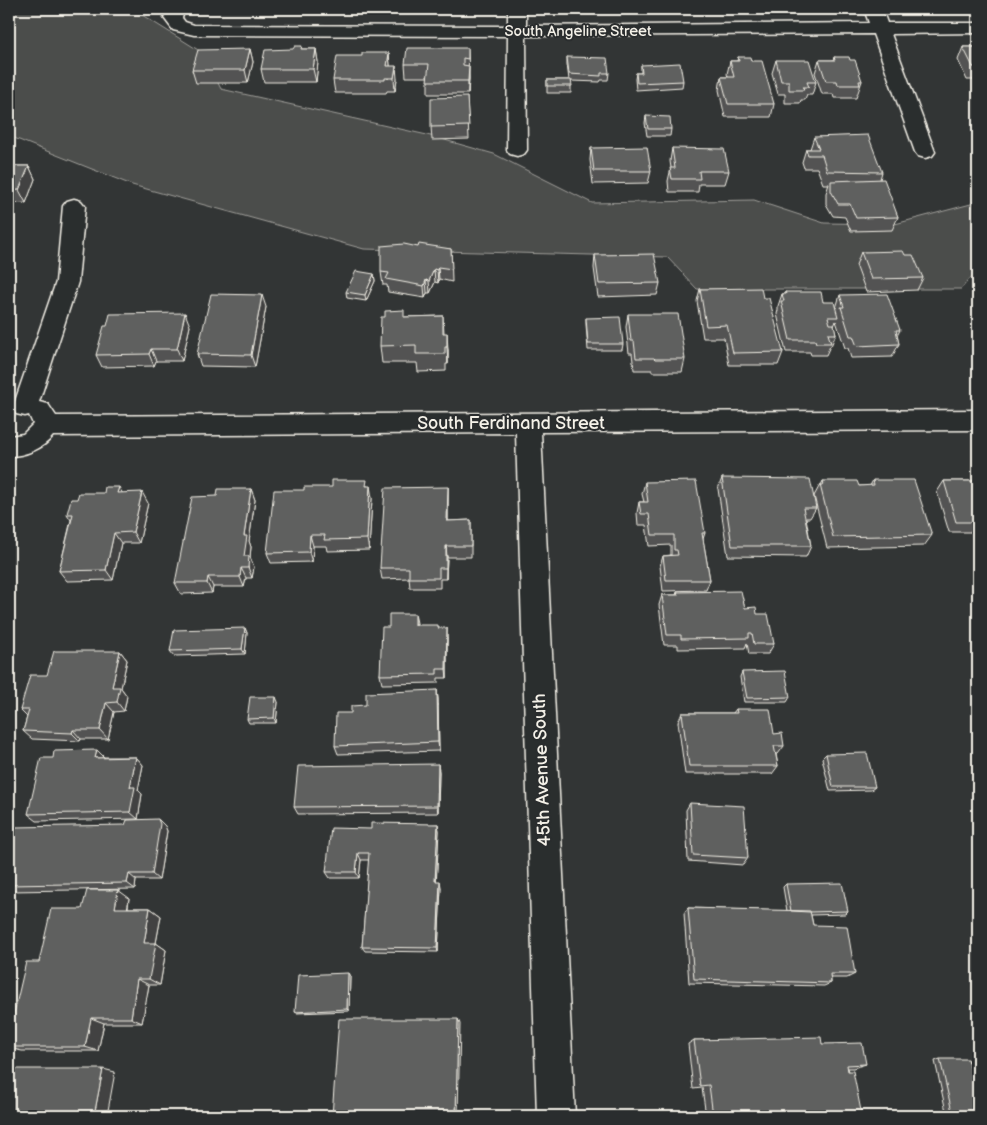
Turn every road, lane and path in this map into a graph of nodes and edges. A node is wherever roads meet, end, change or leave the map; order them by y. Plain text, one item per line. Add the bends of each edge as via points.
1 (516, 9) edge
2 (873, 9) edge
3 (177, 18) edge
4 (881, 28) junction
5 (978, 28) edge
6 (517, 31) junction
7 (517, 150) dead end
8 (926, 152) dead end
9 (74, 206) dead end
10 (17, 410) edge
11 (978, 420) edge
12 (528, 423) junction
13 (44, 426) junction
14 (10, 451) edge
15 (556, 1116) edge

1 - 6 street
2 - 4 street
3 - 6 street, South Angeline Street via 194,30
4 - 5 street, South Angeline Street
4 - 6 street, South Angeline Street
4 - 8 street
6 - 7 street
9 - 10 street via 67,282
10 - 13 street via 40,411 44,416
11 - 12 street, South Ferdinand Street
12 - 13 street, South Ferdinand Street
12 - 15 street, 45th Avenue South
13 - 14 street via 32,442

